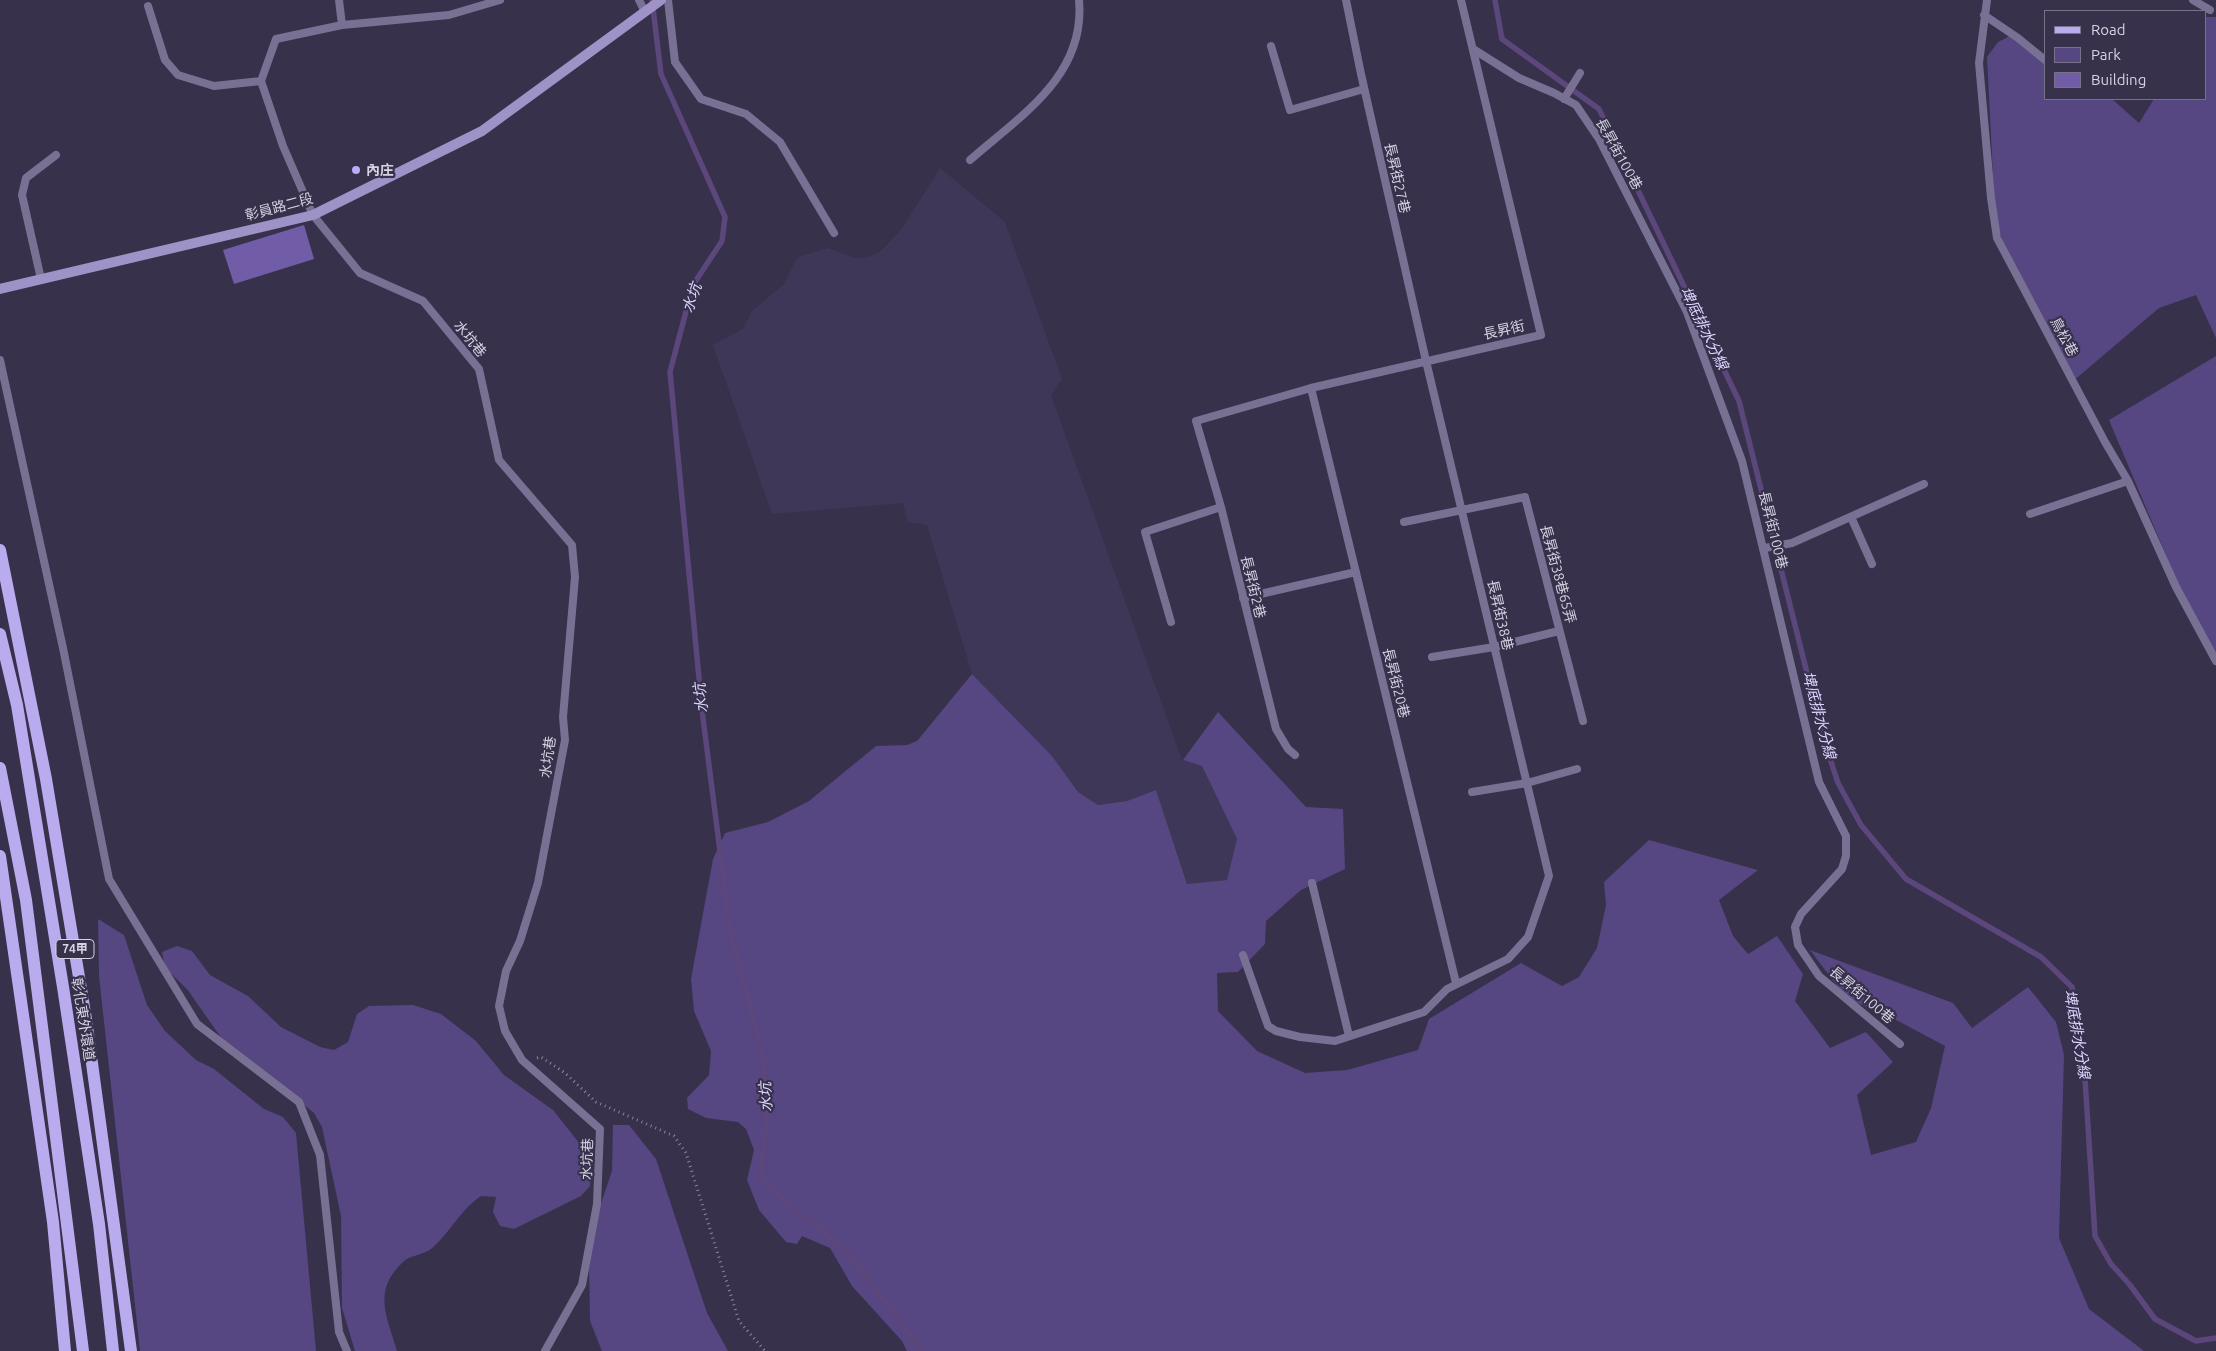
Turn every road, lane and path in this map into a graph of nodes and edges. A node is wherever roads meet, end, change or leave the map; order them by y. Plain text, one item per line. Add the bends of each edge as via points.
1 (340, 0) edge
2 (500, 0) edge
3 (639, 0) edge
4 (661, 0) edge
5 (668, 0) edge
6 (1079, 0) edge
7 (1346, 0) edge
8 (1460, 0) edge
9 (1987, 0) edge
10 (2193, 0) edge
11 (148, 6) dead end
12 (2210, 10) dead end
13 (645, 12) junction
14 (1984, 15) junction
15 (342, 25) junction
16 (1271, 46) dead end
17 (1473, 49) junction
18 (2044, 59) edge
19 (1580, 73) dead end
20 (261, 81) junction
21 (1364, 89) junction
22 (1564, 99) junction
23 (56, 155) dead end
24 (970, 160) dead end
25 (313, 215) junction
26 (834, 233) dead end
27 (41, 279) junction
28 (0, 289) edge
29 (0, 360) edge
30 (1426, 360) junction
31 (1312, 388) junction
32 (1196, 421) joint
33 (2128, 481) junction
34 (1924, 484) dead end
35 (1221, 507) junction
36 (1462, 511) junction
37 (2030, 514) dead end
38 (1851, 516) junction
39 (1404, 522) dead end
40 (1765, 548) junction
41 (0, 550) edge
42 (1872, 564) dead end
43 (1356, 572) junction
44 (1243, 598) junction
45 (1170, 622) dead end
46 (1559, 631) junction
47 (0, 634) edge
48 (1494, 647) junction
49 (1432, 657) dead end
50 (2216, 661) edge
51 (1583, 721) dead end
52 (1295, 755) dead end
53 (0, 768) edge
54 (1577, 769) dead end
55 (1527, 783) junction
56 (1472, 792) dead end
57 (0, 856) edge
58 (1312, 883) dead end
59 (1243, 955) dead end
60 (1456, 984) junction
61 (1349, 1036) junction
62 (1900, 1044) dead end
63 (522, 1060) junction
64 (65, 1351) edge
65 (83, 1351) edge
66 (113, 1351) edge
67 (131, 1351) edge
68 (347, 1351) edge
69 (545, 1351) edge
70 (765, 1351) edge

1 - 15 lane
2 - 15 lane via 449,14
3 - 13 lane
4 - 13 main road, 彰員路二段
5 - 26 lane via 674,62 701,100 746,114 780,142
6 - 24 lane via 1080,15 1072,53 1056,83
7 - 21 lane, 長昇街27巷
8 - 17 lane, 長昇街
9 - 14 lane, 鳥松巷
10 - 12 lane
11 - 20 lane via 165,60 178,75 214,86
13 - 25 main road, 彰員路二段 via 482,131
14 - 18 lane
14 - 33 lane, 鳥松巷 via 1979,63 1997,238
15 - 20 lane via 276,40
16 - 21 lane via 1290,110
17 - 22 lane, 長昇街100巷 via 1519,78
17 - 30 lane, 長昇街 via 1541,335
19 - 22 lane
20 - 25 lane, 水坑巷 via 283,146
21 - 30 lane, 長昇街27巷
22 - 40 lane, 長昇街100巷 via 1576,105 1599,139 1687,312 1742,461
23 - 27 lane via 26,178 22,195
25 - 27 main road, 彰員路二段
25 - 63 lane, 水坑巷 via 360,273 423,301 479,369 499,460 572,545 575,577 563,716 565,740 538,883 520,941 506,971 499,1006 505,1031
27 - 28 main road, 彰員路二段
29 - 68 lane via 109,879 197,1024 299,1102 320,1156 339,1332
30 - 31 lane, 長昇街
30 - 36 lane, 長昇街38巷
31 - 32 lane, 長昇街
31 - 43 lane, 長昇街20巷
32 - 35 lane, 長昇街2巷
33 - 37 lane
33 - 50 lane, 鳥松巷 via 2176,587
34 - 38 lane
35 - 44 lane, 長昇街2巷
35 - 45 lane via 1145,532
36 - 39 lane
36 - 46 lane, 長昇街38巷65弄 via 1525,497
36 - 48 lane, 長昇街38巷
38 - 40 lane via 1792,543
38 - 42 lane
40 - 62 lane, 長昇街100巷 via 1819,782 1846,836 1842,869 1801,914 1795,927 1798,945 1819,976
41 - 67 main road, 74甲 via 46,779 86,1019
43 - 44 lane
43 - 60 lane, 長昇街20巷
44 - 52 lane, 長昇街2巷 via 1276,729
46 - 48 lane
46 - 51 lane, 長昇街38巷65弄
47 - 66 main road, 彰化東外環道 / 74甲 via 17,705 63,987 99,1224
48 - 49 lane
48 - 55 lane, 長昇街38巷
53 - 65 main road via 26,900
54 - 55 lane
55 - 56 lane
55 - 60 lane, 長昇街38巷 via 1549,876 1528,937 1508,959
57 - 64 main road via 53,1222
58 - 61 lane
59 - 61 lane via 1268,1026 1300,1037 1335,1041
60 - 61 lane via 1424,1012
63 - 69 lane, 水坑巷 via 600,1130 597,1204 582,1285
63 - 70 path via 541,1057 566,1073 596,1102 674,1136 686,1153 739,1321

